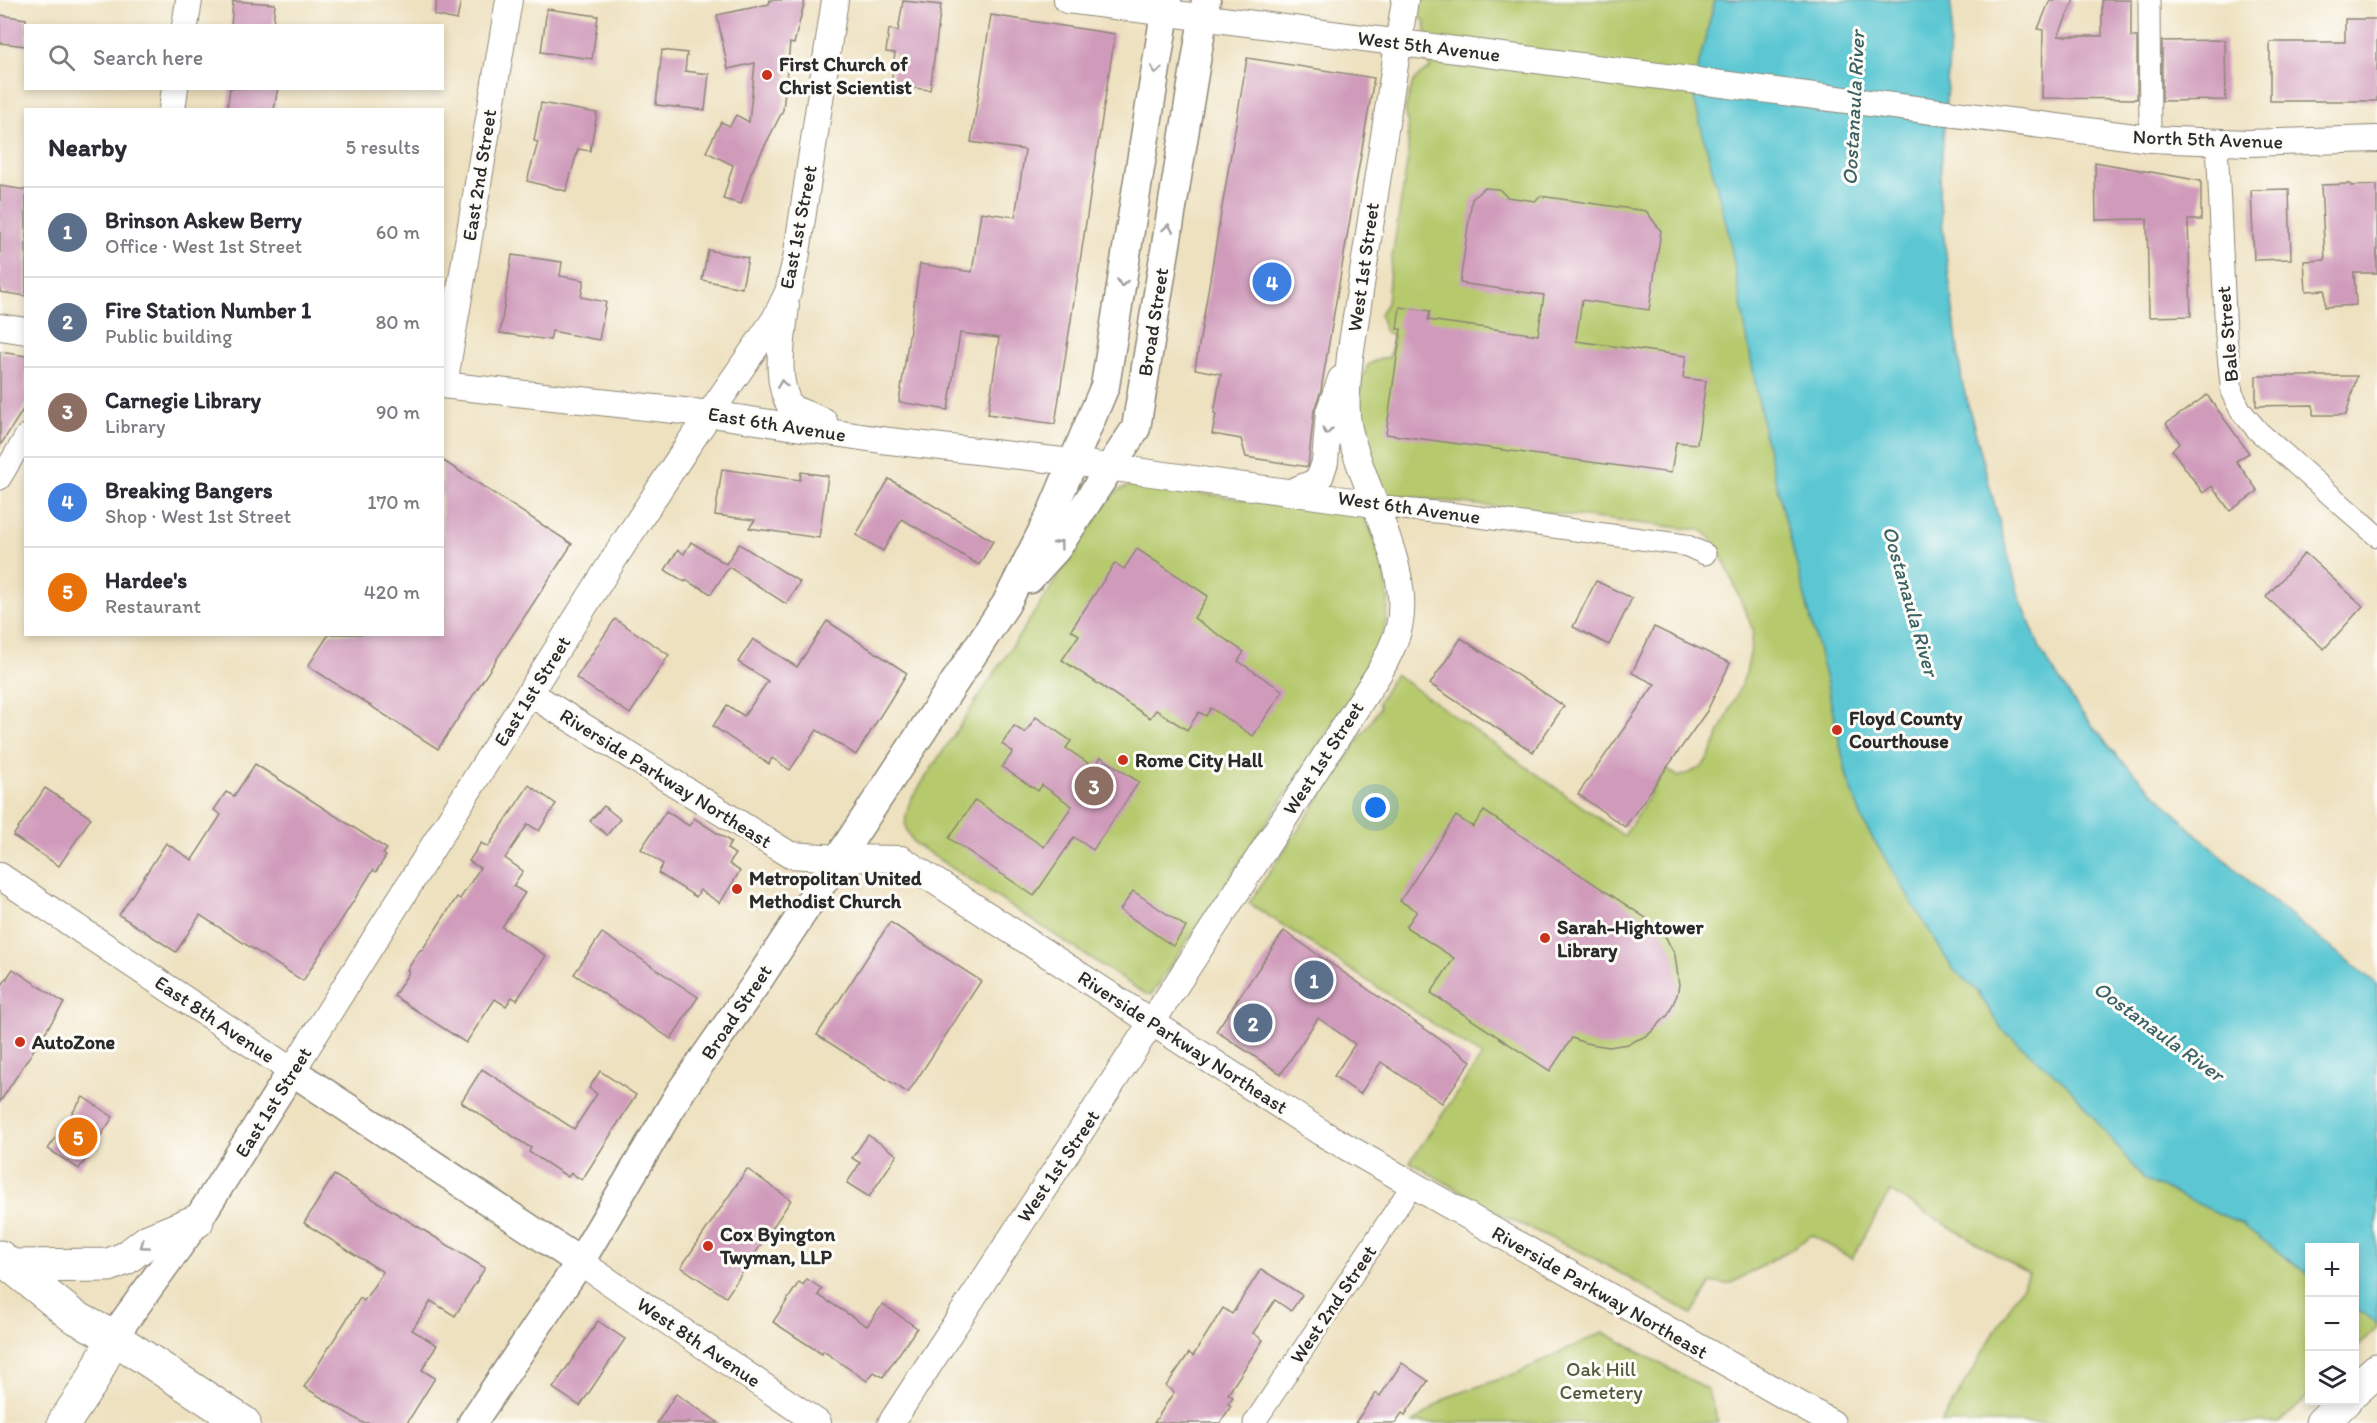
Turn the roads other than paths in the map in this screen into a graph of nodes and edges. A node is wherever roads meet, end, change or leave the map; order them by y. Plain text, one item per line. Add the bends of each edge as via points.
1 (189, 0) edge
2 (509, 0) edge
3 (835, 0) edge
4 (1067, 0) edge
5 (1405, 0) edge
6 (2148, 0) edge
7 (1166, 6) edge
8 (1204, 9) edge
9 (185, 24) edge
10 (1398, 42) junction
11 (175, 90) edge
12 (172, 108) edge
13 (2039, 126) joint
14 (2150, 139) junction
15 (2377, 139) edge
16 (2217, 142) junction
17 (788, 292) junction
18 (0, 327) edge
19 (24, 331) edge
20 (1350, 356) junction
21 (444, 379) edge
22 (444, 385) edge
23 (711, 414) junction
24 (24, 438) edge
25 (881, 440) junction
26 (1072, 462) junction
27 (1111, 467) junction
28 (0, 479) edge
29 (1293, 491) junction
30 (1374, 504) junction
31 (2377, 536) edge
32 (1705, 554) dead end
33 (1006, 604) junction
34 (531, 694) junction
35 (839, 858) junction
36 (0, 876) edge
37 (1153, 1022) junction
38 (292, 1071) junction
39 (1413, 1184) junction
40 (197, 1221) junction
41 (6, 1262) edge
42 (580, 1262) junction
43 (113, 1337) junction
44 (2377, 1370) edge
45 (2333, 1412) edge
46 (64, 1423) edge
47 (244, 1423) edge
48 (472, 1423) edge
49 (818, 1423) edge
50 (891, 1423) edge
51 (1254, 1423) edge
52 (1832, 1423) edge

1 - 9 street
2 - 21 street, East 2nd Street
3 - 17 street, East 1st Street
4 - 7 street, West 5th Avenue
5 - 10 street, West 1st Street
6 - 14 street
7 - 8 street, West 5th Avenue
7 -> 26 main road, Broad Street via 1105,386
8 - 10 street, West 5th Avenue
27 -> 8 main road, Broad Street via 1136,428
10 - 13 street, West 5th Avenue
10 - 20 street, West 1st Street
11 - 12 street
13 - 14 street, North 5th Avenue
14 - 16 street, North 5th Avenue
15 - 16 street, North 5th Avenue
16 - 31 street, Bale Street via 2232,393 2258,431
17 - 23 street, East 1st Street via 776,319
25 -> 17 street via 791,408 781,379
18 - 19 street
20 -> 29 street via 1329,412 1320,477
20 - 30 street, West 1st Street via 1349,426
22 - 23 street, East 6th Avenue
23 - 25 street, East 6th Avenue
23 - 34 street, East 1st Street via 617,554
24 - 28 street
25 - 26 street, East 6th Avenue
26 - 27 street, East 6th Avenue
26 - 33 main road, Broad Street
27 - 29 street, West 6th Avenue
33 -> 27 main road, Broad Street via 1057,548
29 - 30 street, West 6th Avenue
30 - 32 street, West 6th Avenue via 1685,545
30 - 37 street, West 1st Street via 1401,593 1400,626 1392,649
33 - 35 main road, Broad Street
34 - 35 street, Riverside Parkway Northeast via 790,855
34 - 38 street, East 1st Street
35 - 37 street, Riverside Parkway Northeast via 901,859
35 - 42 main road, Broad Street via 681,1091
36 - 38 street, East 8th Avenue
37 - 39 street, Riverside Parkway Northeast via 1322,1132
37 - 50 street, West 1st Street
38 - 40 main road, East 1st Street
38 - 42 main road, East 8th Avenue
39 - 51 street, West 2nd Street
39 - 52 street, Riverside Parkway Northeast
40 -> 41 main road via 148,1241 126,1258 109,1264
40 - 43 main road, East 1st Street
41 - 43 main road via 73,1316
42 - 48 main road, Broad Street
42 - 49 street, West 8th Avenue
43 - 46 main road via 92,1381
43 - 47 main road
44 - 45 main road

